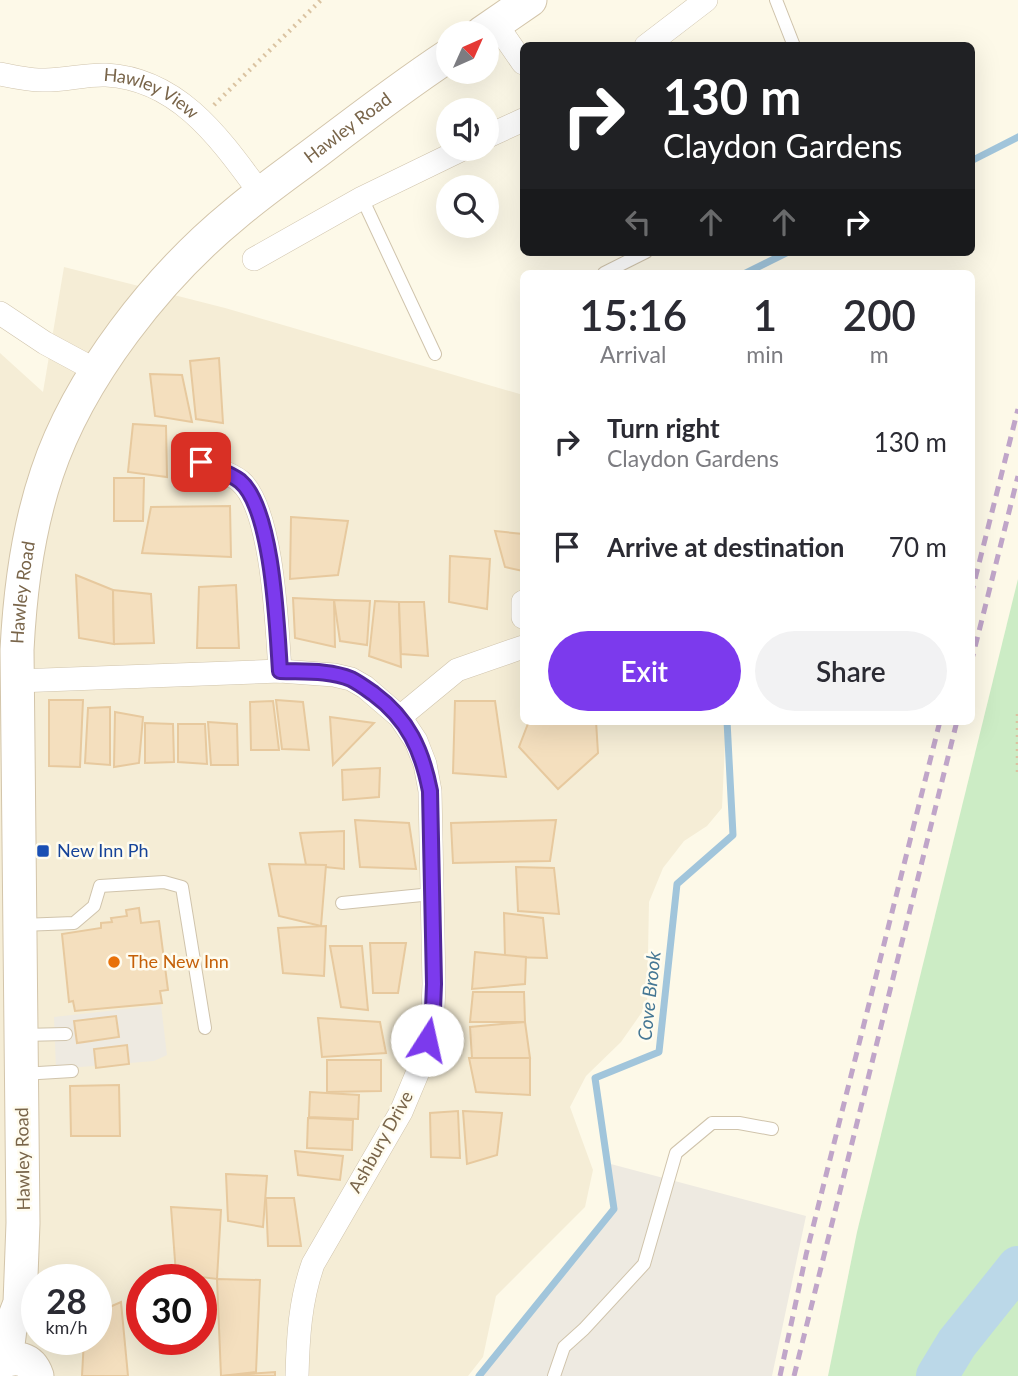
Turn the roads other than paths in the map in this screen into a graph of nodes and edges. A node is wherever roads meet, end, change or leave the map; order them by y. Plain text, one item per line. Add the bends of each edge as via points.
1 (530, 0) edge
2 (706, 0) edge
3 (776, 0) edge
4 (499, 22) edge
5 (499, 39) edge
6 (651, 42) edge
7 (792, 42) edge
8 (520, 60) edge
9 (436, 64) edge
10 (0, 74) edge
11 (520, 121) edge
12 (499, 131) edge
13 (438, 161) edge
14 (261, 194) junction
15 (362, 198) junction
16 (638, 256) edge
17 (254, 258) dead end
18 (610, 270) edge
19 (0, 313) edge
20 (435, 354) dead end
21 (97, 371) junction
22 (201, 462) dead end
23 (520, 649) edge
24 (280, 671) junction
25 (17, 681) junction
26 (400, 717) junction
27 (432, 894) junction
28 (342, 903) dead end
29 (20, 925) junction
30 (205, 1028) dead end
31 (66, 1034) dead end
32 (22, 1035) junction
33 (72, 1071) dead end
34 (22, 1074) junction
35 (772, 1129) dead end
36 (18, 1366) edge
37 (297, 1376) edge
38 (554, 1376) edge

1 - 4 main road
2 - 6 street
3 - 7 lane
5 - 8 street
9 - 14 main road, Hawley Road
10 - 14 street, Hawley View via 44,80 107,75 169,93 201,118
11 - 12 street
13 - 15 street
14 - 21 main road, Hawley Road via 178,269
15 - 17 street
15 - 20 lane
16 - 18 lane
19 - 21 street
21 - 25 main road, Hawley Road via 48,470 34,516 19,612
22 - 24 street via 241,482 258,507 274,589
23 - 26 street via 457,670
24 - 25 street, Ashbury Drive
24 - 26 street, Ashbury Drive via 351,679
25 - 29 main road, Hawley Road
26 - 27 street, Ashbury Drive via 416,741 430,791
27 - 28 lane
27 - 37 street, Ashbury Drive via 434,984 427,1040 401,1112 313,1264 300,1315
29 - 30 lane via 74,923 94,906 100,886 164,882 182,887
29 - 32 main road, Hawley Road
31 - 32 lane
32 - 34 main road, Hawley Road
33 - 34 lane
34 - 36 main road, Hawley Road via 20,1303 29,1330
35 - 38 lane via 712,1123 676,1153 644,1264 564,1347

